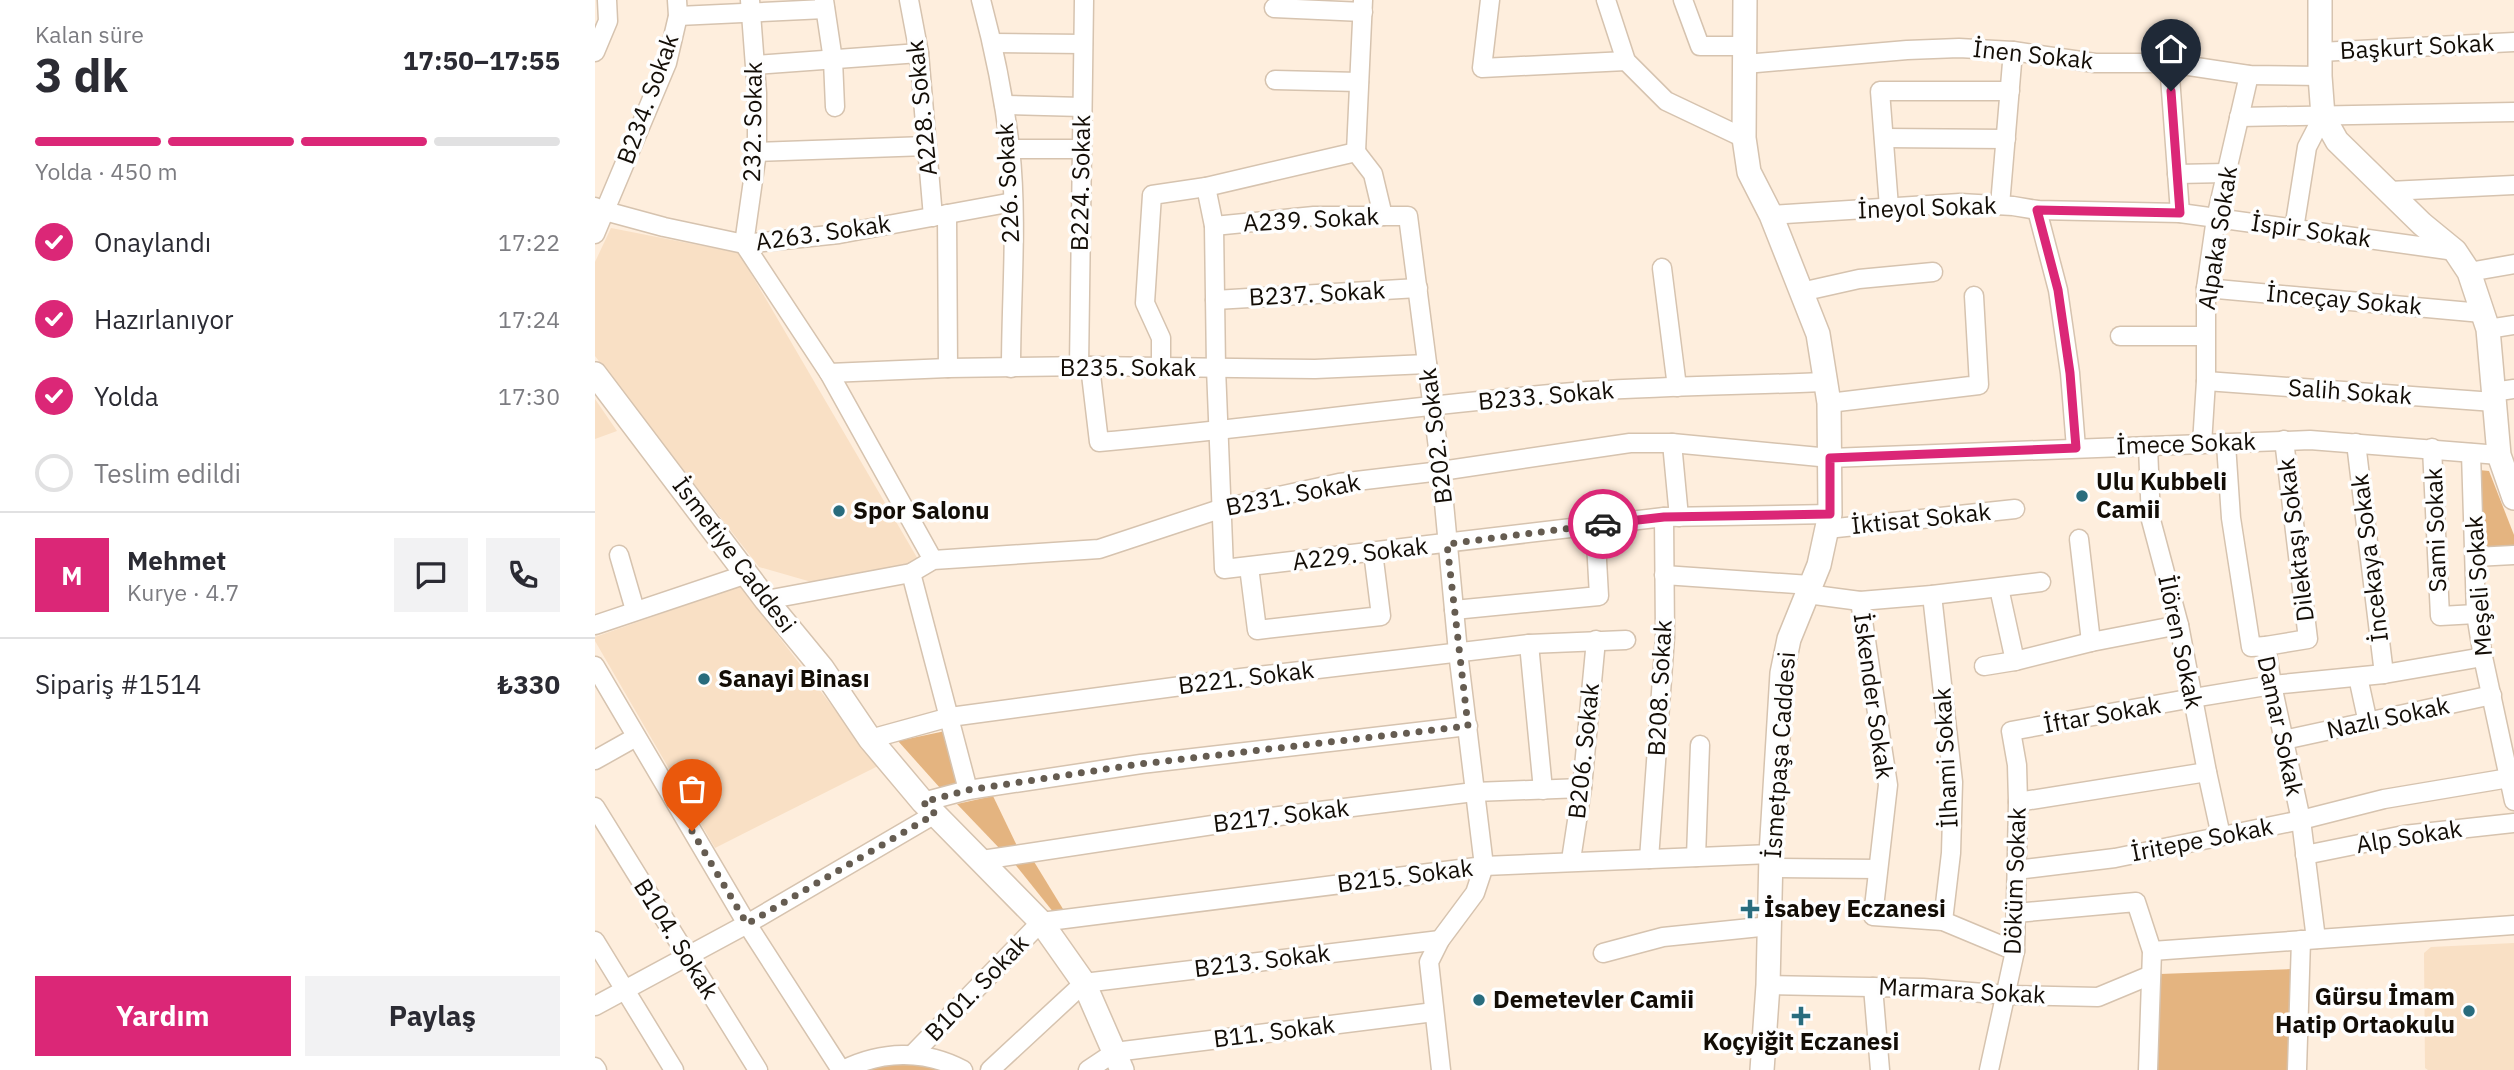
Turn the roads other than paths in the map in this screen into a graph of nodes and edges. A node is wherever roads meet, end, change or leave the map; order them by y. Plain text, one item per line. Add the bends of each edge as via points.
1 (607, 0) edge
2 (909, 0) edge
3 (981, 0) edge
4 (1084, 0) edge
5 (1490, 0) edge
6 (1606, 0) edge
7 (1683, 0) edge
8 (1745, 0) edge
9 (2320, 0) edge
10 (825, 4) edge
11 (751, 6) edge
12 (1363, 6) edge
13 (677, 8) edge
14 (1274, 8) dead end
15 (2514, 42) edge
16 (992, 43) junction
17 (1083, 44) junction
18 (2013, 51) junction
19 (595, 52) edge
20 (2320, 52) junction
21 (919, 53) junction
22 (1745, 55) junction
23 (833, 60) junction
24 (1626, 61) junction
25 (2169, 63) junction
26 (756, 65) junction
27 (2249, 75) junction
28 (2320, 76) junction
29 (1275, 80) dead end
30 (1359, 82) junction
31 (2010, 91) junction
32 (1004, 106) junction
33 (835, 107) dead end
34 (1082, 107) junction
35 (2514, 112) edge
36 (2323, 116) junction
37 (2239, 117) junction
38 (1744, 138) junction
39 (1884, 138) junction
40 (2006, 139) junction
41 (927, 146) junction
42 (1010, 149) junction
43 (1081, 149) junction
44 (757, 152) junction
45 (1356, 152) junction
46 (2226, 173) junction
47 (2177, 174) junction
48 (2514, 185) edge
49 (1206, 187) junction
50 (2389, 191) junction
51 (1013, 202) junction
52 (2000, 205) junction
53 (1889, 207) junction
54 (2037, 210) junction
55 (598, 211) edge
56 (2125, 211) joint
57 (2180, 213) junction
58 (940, 215) junction
59 (1771, 215) junction
60 (1383, 216) junction
61 (1408, 216) joint
62 (2215, 218) junction
63 (1214, 226) junction
64 (2294, 229) junction
65 (595, 234) edge
66 (744, 244) junction
67 (2455, 251) junction
68 (2514, 264) edge
69 (1662, 268) dead end
70 (1933, 272) dead end
71 (2469, 272) junction
72 (1418, 288) junction
73 (2206, 288) junction
74 (1801, 292) junction
75 (1974, 296) dead end
76 (1215, 300) junction
77 (2485, 321) junction
78 (2514, 325) edge
79 (2120, 336) dead end
80 (2205, 336) junction
81 (1427, 364) junction
82 (1085, 367) junction
83 (948, 368) junction
84 (1011, 368) junction
85 (1161, 368) junction
86 (1216, 368) junction
87 (595, 373) edge
88 (829, 373) junction
89 (2206, 381) junction
90 (1677, 387) junction
91 (1828, 392) junction
92 (2500, 394) edge
93 (1432, 406) junction
94 (1218, 432) junction
95 (2284, 440) junction
96 (1098, 442) joint
97 (1672, 443) junction
98 (2226, 443) junction
99 (2356, 443) junction
100 (2202, 444) junction
101 (2148, 447) junction
102 (2076, 448) junction
103 (2432, 448) junction
104 (2471, 453) junction
105 (2499, 455) junction
106 (1830, 458) junction
107 (1441, 471) junction
108 (2514, 496) edge
109 (1223, 508) junction
110 (2015, 509) dead end
111 (1671, 517) junction
112 (1829, 521) junction
113 (1595, 524) junction
114 (2079, 539) dead end
115 (1447, 544) junction
116 (1373, 552) junction
117 (619, 555) dead end
118 (2514, 555) edge
119 (2475, 557) junction
120 (933, 560) junction
121 (1249, 567) junction
122 (911, 573) junction
123 (747, 574) junction
124 (1664, 575) junction
125 (2041, 582) dead end
126 (1999, 588) junction
127 (1808, 589) junction
128 (1932, 596) junction
129 (766, 600) junction
130 (1860, 601) junction
131 (635, 610) junction
132 (1454, 610) junction
133 (2476, 614) junction
134 (595, 625) edge
135 (2179, 625) junction
136 (1596, 640) junction
137 (1626, 640) dead end
138 (2091, 642) junction
139 (1529, 644) junction
140 (2266, 646) junction
141 (1458, 652) junction
142 (2483, 657) junction
143 (2015, 661) junction
144 (595, 666) edge
145 (1984, 666) dead end
146 (2384, 674) junction
147 (2358, 677) junction
148 (2272, 685) junction
149 (600, 687) edge
150 (2491, 695) junction
151 (2193, 698) junction
152 (950, 717) junction
153 (2506, 722) edge
154 (2368, 723) junction
155 (1468, 726) junction
156 (2011, 731) joint
157 (636, 737) junction
158 (870, 739) junction
159 (2284, 740) junction
160 (1700, 745) dead end
161 (595, 760) edge
162 (2207, 772) junction
163 (2509, 778) junction
164 (1582, 788) junction
165 (968, 790) junction
166 (1543, 790) junction
167 (1474, 792) junction
168 (2514, 801) edge
169 (2018, 802) junction
170 (595, 807) edge
171 (929, 808) junction
172 (2301, 820) junction
173 (2514, 823) edge
174 (2221, 836) junction
175 (2305, 855) junction
176 (1696, 857) junction
177 (1649, 859) junction
178 (982, 860) junction
179 (1571, 860) junction
180 (1771, 861) junction
181 (1483, 866) junction
182 (1878, 869) junction
183 (2016, 870) junction
184 (2016, 913) junction
185 (1943, 921) junction
186 (1041, 922) junction
187 (747, 924) junction
188 (2514, 925) edge
189 (1770, 926) junction
190 (1440, 940) junction
191 (2308, 940) junction
192 (595, 941) edge
193 (2015, 951) junction
194 (2152, 951) junction
195 (1603, 953) dead end
196 (685, 956) junction
197 (2151, 975) junction
198 (1084, 983) junction
199 (1768, 985) junction
200 (1873, 987) junction
201 (625, 989) junction
202 (2007, 995) junction
203 (595, 1006) edge
204 (1434, 1012) junction
205 (913, 1054) junction
206 (1119, 1061) edge
207 (674, 1070) edge
208 (758, 1070) edge
209 (842, 1070) edge
210 (963, 1070) edge
211 (990, 1070) edge
212 (1088, 1070) edge
213 (1441, 1070) edge
214 (1762, 1070) edge
215 (1880, 1070) edge
216 (1989, 1070) edge
217 (2148, 1070) edge
218 (2297, 1070) edge

1 - 19 street via 608,21
2 - 21 street, A228. Sokak
3 - 16 street, 226. Sokak
4 - 17 street, B224. Sokak
5 - 24 street via 1482,68
6 - 24 street
7 - 22 street, İnen Sokak via 1700,46
8 - 22 main road, İsmetpaşa Caddesi
9 - 20 main road
10 - 11 street
10 - 23 street
11 - 13 street
11 - 26 street, 232. Sokak
12 - 14 street
12 - 30 street
13 - 55 street, B234. Sokak via 667,63
15 - 20 street, Başkurt Sokak
16 - 17 street
16 - 32 street, 226. Sokak
17 - 34 street, B224. Sokak
18 - 22 street, İnen Sokak via 1959,48
18 - 25 street, İnen Sokak via 2095,63
18 - 31 street
20 - 28 main road
21 - 23 street
21 - 41 street, A228. Sokak
22 - 38 main road, İsmetpaşa Caddesi
23 - 26 street
23 - 33 street
24 - 38 street via 1666,101
25 - 27 street, İnen Sokak
25 - 47 street
26 - 44 street, 232. Sokak
27 - 28 street, İnen Sokak
27 - 37 street, Alpaka Sokak
28 - 36 main road
29 - 30 street
30 - 45 street
31 - 39 street via 1880,91
31 - 40 street
32 - 34 street
32 - 42 street, 226. Sokak
34 - 43 street, B224. Sokak
35 - 36 street
36 - 37 street
36 - 50 main road via 2337,141
36 - 64 street via 2307,147
37 - 46 street, Alpaka Sokak
38 - 59 main road, İsmetpaşa Caddesi via 1749,172
39 - 40 street
39 - 53 street
40 - 52 street
41 - 44 street
41 - 58 street, A228. Sokak
42 - 43 street
42 - 51 street, 226. Sokak
43 - 82 street, B224. Sokak
44 - 66 street, 232. Sokak
45 - 49 street
45 - 60 street via 1373,174
46 - 47 street
46 - 62 street, Alpaka Sokak
47 - 57 street
48 - 50 street
49 - 63 street
49 - 85 street via 1152,195 1145,303 1161,338
50 - 67 main road
51 - 58 street, A263. Sokak
51 - 84 street, 226. Sokak
52 - 53 street, İneyol Sokak
52 - 54 street, İneyol Sokak
53 - 59 street, İneyol Sokak
54 - 56 street, İneyol Sokak
54 - 102 street via 2058,290
55 - 65 street, B234. Sokak
55 - 66 street, A263. Sokak
56 - 57 street, İspir Sokak
57 - 62 street, İspir Sokak
58 - 66 street, A263. Sokak via 839,234
58 - 83 street, A228. Sokak
59 - 74 main road, İsmetpaşa Caddesi
60 - 61 street, A239. Sokak
60 - 63 street, A239. Sokak via 1314,216
61 - 72 street, B202. Sokak
62 - 64 street, İspir Sokak
62 - 73 street, Alpaka Sokak
63 - 76 street
64 - 67 street, İspir Sokak
66 - 88 street
67 - 71 main road
68 - 71 street
69 - 90 street
70 - 74 street via 1859,279
71 - 77 main road
72 - 76 street, B237. Sokak
72 - 81 street, B202. Sokak
73 - 77 street, İnceçay Sokak
73 - 80 street, Alpaka Sokak
74 - 91 main road, İsmetpaşa Caddesi via 1818,334
75 - 91 street, B233. Sokak via 1979,385
76 - 86 street
77 - 78 street, İnceçay Sokak
77 - 92 main road
79 - 80 street
80 - 89 street, Alpaka Sokak
81 - 86 street, B235. Sokak
81 - 93 street, B202. Sokak
82 - 84 street, B235. Sokak
82 - 85 street, B235. Sokak
82 - 96 street, B224. Sokak
83 - 84 street, B235. Sokak
83 - 88 street, B235. Sokak
85 - 86 street, B235. Sokak
86 - 94 street
87 - 123 main road, İsmetiye Caddesi
88 - 120 street
89 - 92 street, Salih Sokak
89 - 100 street, Alpaka Sokak
90 - 91 street, B233. Sokak
90 - 93 street, B233. Sokak
91 - 106 main road, İsmetpaşa Caddesi
92 - 105 main road
93 - 94 street, B233. Sokak
93 - 107 street, B202. Sokak
94 - 96 street, B233. Sokak
94 - 109 street
95 - 98 street, İmece Sokak
95 - 99 street, İmece Sokak
95 - 140 street, Dilektaşı Sokak via 2308,639
97 - 106 street, B231. Sokak
97 - 107 street, B231. Sokak via 1630,443
97 - 111 street, B208. Sokak
98 - 100 street, İmece Sokak
98 - 140 street, Damar Sokak via 2231,518 2251,647
99 - 103 street, İmece Sokak
99 - 146 street, İncekaya Sokak
100 - 101 street, İmece Sokak
101 - 102 street, İmece Sokak
101 - 135 street, İlören Sokak via 2151,520
102 - 106 street, İmece Sokak
103 - 104 street, İmece Sokak
103 - 133 street, Sami Sokak via 2440,616
104 - 105 street, İmece Sokak
104 - 119 street, Meşeli Sokak
105 - 108 main road
106 - 112 main road, İsmetpaşa Caddesi
107 - 109 street, B231. Sokak via 1339,483
107 - 115 street, B202. Sokak
109 - 120 street, B231. Sokak via 1099,549
109 - 121 street, A229. Sokak via 1224,569
110 - 112 street, İktisat Sokak
111 - 112 street, A229. Sokak
111 - 113 street, A229. Sokak
111 - 124 street, B208. Sokak
112 - 127 main road, İsmetpaşa Caddesi
113 - 115 street, A229. Sokak
113 - 132 street via 1599,596
114 - 138 street
115 - 116 street, A229. Sokak
115 - 132 street, B202. Sokak
116 - 121 street, A229. Sokak
116 - 121 street via 1381,616 1257,630
117 - 131 street
118 - 119 street
119 - 133 street, Meşeli Sokak
120 - 122 street, B231. Sokak
122 - 129 street, B231. Sokak
122 - 152 street
123 - 129 main road, İsmetiye Caddesi
123 - 131 street
124 - 127 street
124 - 177 street, B208. Sokak via 1665,637
125 - 126 street
126 - 128 street
126 - 143 street
127 - 130 street
127 - 180 main road, İsmetpaşa Caddesi via 1782,673
128 - 130 street
128 - 185 street, İlhami Sokak via 1953,782
129 - 158 main road, İsmetiye Caddesi via 822,668
130 - 182 street, İskender Sokak via 1888,785
131 - 134 street
132 - 141 street, B202. Sokak
133 - 142 street, Meşeli Sokak
135 - 138 street
135 - 151 street, İlören Sokak
136 - 137 street, B221. Sokak
136 - 139 street, B221. Sokak
136 - 164 street, B206. Sokak
138 - 143 street
139 - 141 street, B221. Sokak
139 - 166 street
140 - 148 street, Damar Sokak
141 - 152 street, B221. Sokak
141 - 155 street, B202. Sokak
142 - 146 street, İftar Sokak
142 - 150 street, Meşeli Sokak
143 - 145 street
144 - 149 street
146 - 147 street, İftar Sokak
147 - 148 street, İftar Sokak
147 - 154 street
148 - 151 street, İftar Sokak
148 - 159 street, Damar Sokak
149 - 157 street
150 - 153 street, Meşeli Sokak
150 - 154 street, Nazlı Sokak
151 - 156 street, İftar Sokak
151 - 162 street, İlören Sokak
152 - 158 street, B221. Sokak
152 - 165 street
153 - 163 street, Meşeli Sokak
154 - 159 street, Nazlı Sokak
155 - 165 street via 1140,764
155 - 167 street, B202. Sokak
156 - 169 street, Döküm Sokak
157 - 161 street
157 - 187 street
158 - 171 main road, İsmetiye Caddesi
159 - 172 street, Damar Sokak
160 - 176 street
162 - 169 street
162 - 174 street, İlören Sokak
163 - 168 street, Meşeli Sokak
163 - 172 street, İritepe Sokak via 2384,799
164 - 166 street, B217. Sokak
164 - 179 street, B206. Sokak
165 - 171 street
166 - 167 street, B217. Sokak
167 - 178 street, B217. Sokak
167 - 181 street, B202. Sokak
169 - 183 street, Döküm Sokak
170 - 196 street, B104. Sokak
171 - 178 main road, İsmetiye Caddesi
171 - 187 street
172 - 174 street, İritepe Sokak
172 - 175 street, Damar Sokak
173 - 175 street, Alp Sokak via 2404,835
174 - 183 street, İritepe Sokak via 2115,858
175 - 191 street, Damar Sokak
176 - 177 street, B215. Sokak
176 - 180 street, B215. Sokak
177 - 179 street, B215. Sokak
178 - 186 main road, İsmetiye Caddesi
179 - 181 street, B215. Sokak
180 - 182 street, B215. Sokak
180 - 189 main road, İsmetpaşa Caddesi
181 - 186 street, B215. Sokak
181 - 190 street, B202. Sokak via 1475,893
182 - 185 street, İskender Sokak via 1873,916
183 - 184 street, Döküm Sokak
184 - 193 street, Döküm Sokak
184 - 194 street via 2136,902
185 - 193 street
186 - 198 main road, İsmetiye Caddesi
186 - 205 street, B101. Sokak
187 - 196 street
187 - 209 street
188 - 191 street
189 - 195 street via 1663,937
189 - 199 main road, İsmetpaşa Caddesi
190 - 198 street, B213. Sokak
190 - 204 street, B202. Sokak via 1429,962
191 - 194 street
191 - 218 street, Damar Sokak
192 - 201 street
193 - 202 street, Döküm Sokak
194 - 197 street
196 - 201 street
196 - 208 street, B104. Sokak
197 - 202 street, Marmara Sokak via 2098,997
197 - 217 street
198 - 206 main road, İsmetiye Caddesi
198 - 211 street
199 - 200 street, Marmara Sokak
199 - 214 main road, İsmetpaşa Caddesi
200 - 202 street, Marmara Sokak
200 - 215 street
201 - 203 street
201 - 207 street
202 - 216 street, Döküm Sokak
204 - 206 street, B11. Sokak
204 - 213 street, B202. Sokak
205 - 209 street via 863,1060
205 - 210 street
206 - 212 street

